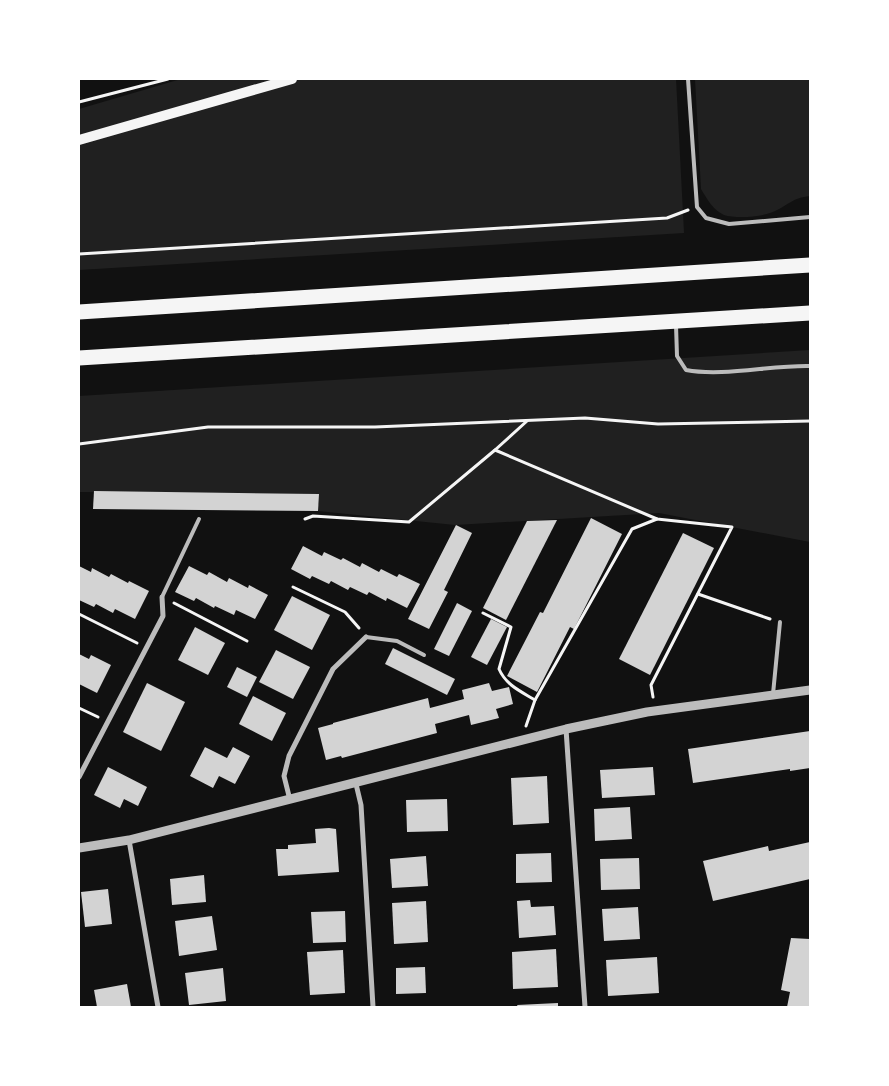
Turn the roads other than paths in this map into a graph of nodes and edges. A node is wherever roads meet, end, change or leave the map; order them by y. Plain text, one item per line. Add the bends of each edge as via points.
1 (292, 79) edge
2 (688, 79) edge
3 (79, 140) edge
4 (810, 218) edge
5 (810, 265) edge
6 (79, 312) edge
7 (810, 313) edge
8 (675, 320) junction
9 (79, 358) edge
10 (810, 366) edge
11 (199, 519) dead end
12 (162, 597) joint
13 (780, 622) road end
14 (366, 637) joint
15 (424, 655) dead end
16 (810, 690) edge
17 (773, 694) junction
18 (566, 730) junction
19 (79, 777) edge
20 (356, 784) junction
21 (290, 801) junction
22 (129, 840) junction
23 (79, 848) edge
24 (158, 1007) edge
25 (373, 1007) edge
26 (585, 1007) edge

1 - 3 main road
2 - 4 lane via 697,207 706,218 729,224
5 - 6 highway
7 - 8 highway
8 - 9 highway
8 - 10 lane via 677,356 686,370 702,373
11 - 12 lane
12 - 19 street via 163,616
13 - 17 lane
14 - 15 lane via 397,641
14 - 21 street via 333,669 289,756 284,776
16 - 17 street
17 - 18 street via 655,710
18 - 20 street
18 - 26 street
20 - 21 street
20 - 25 street via 361,805
21 - 22 street
22 - 23 street
22 - 24 street

